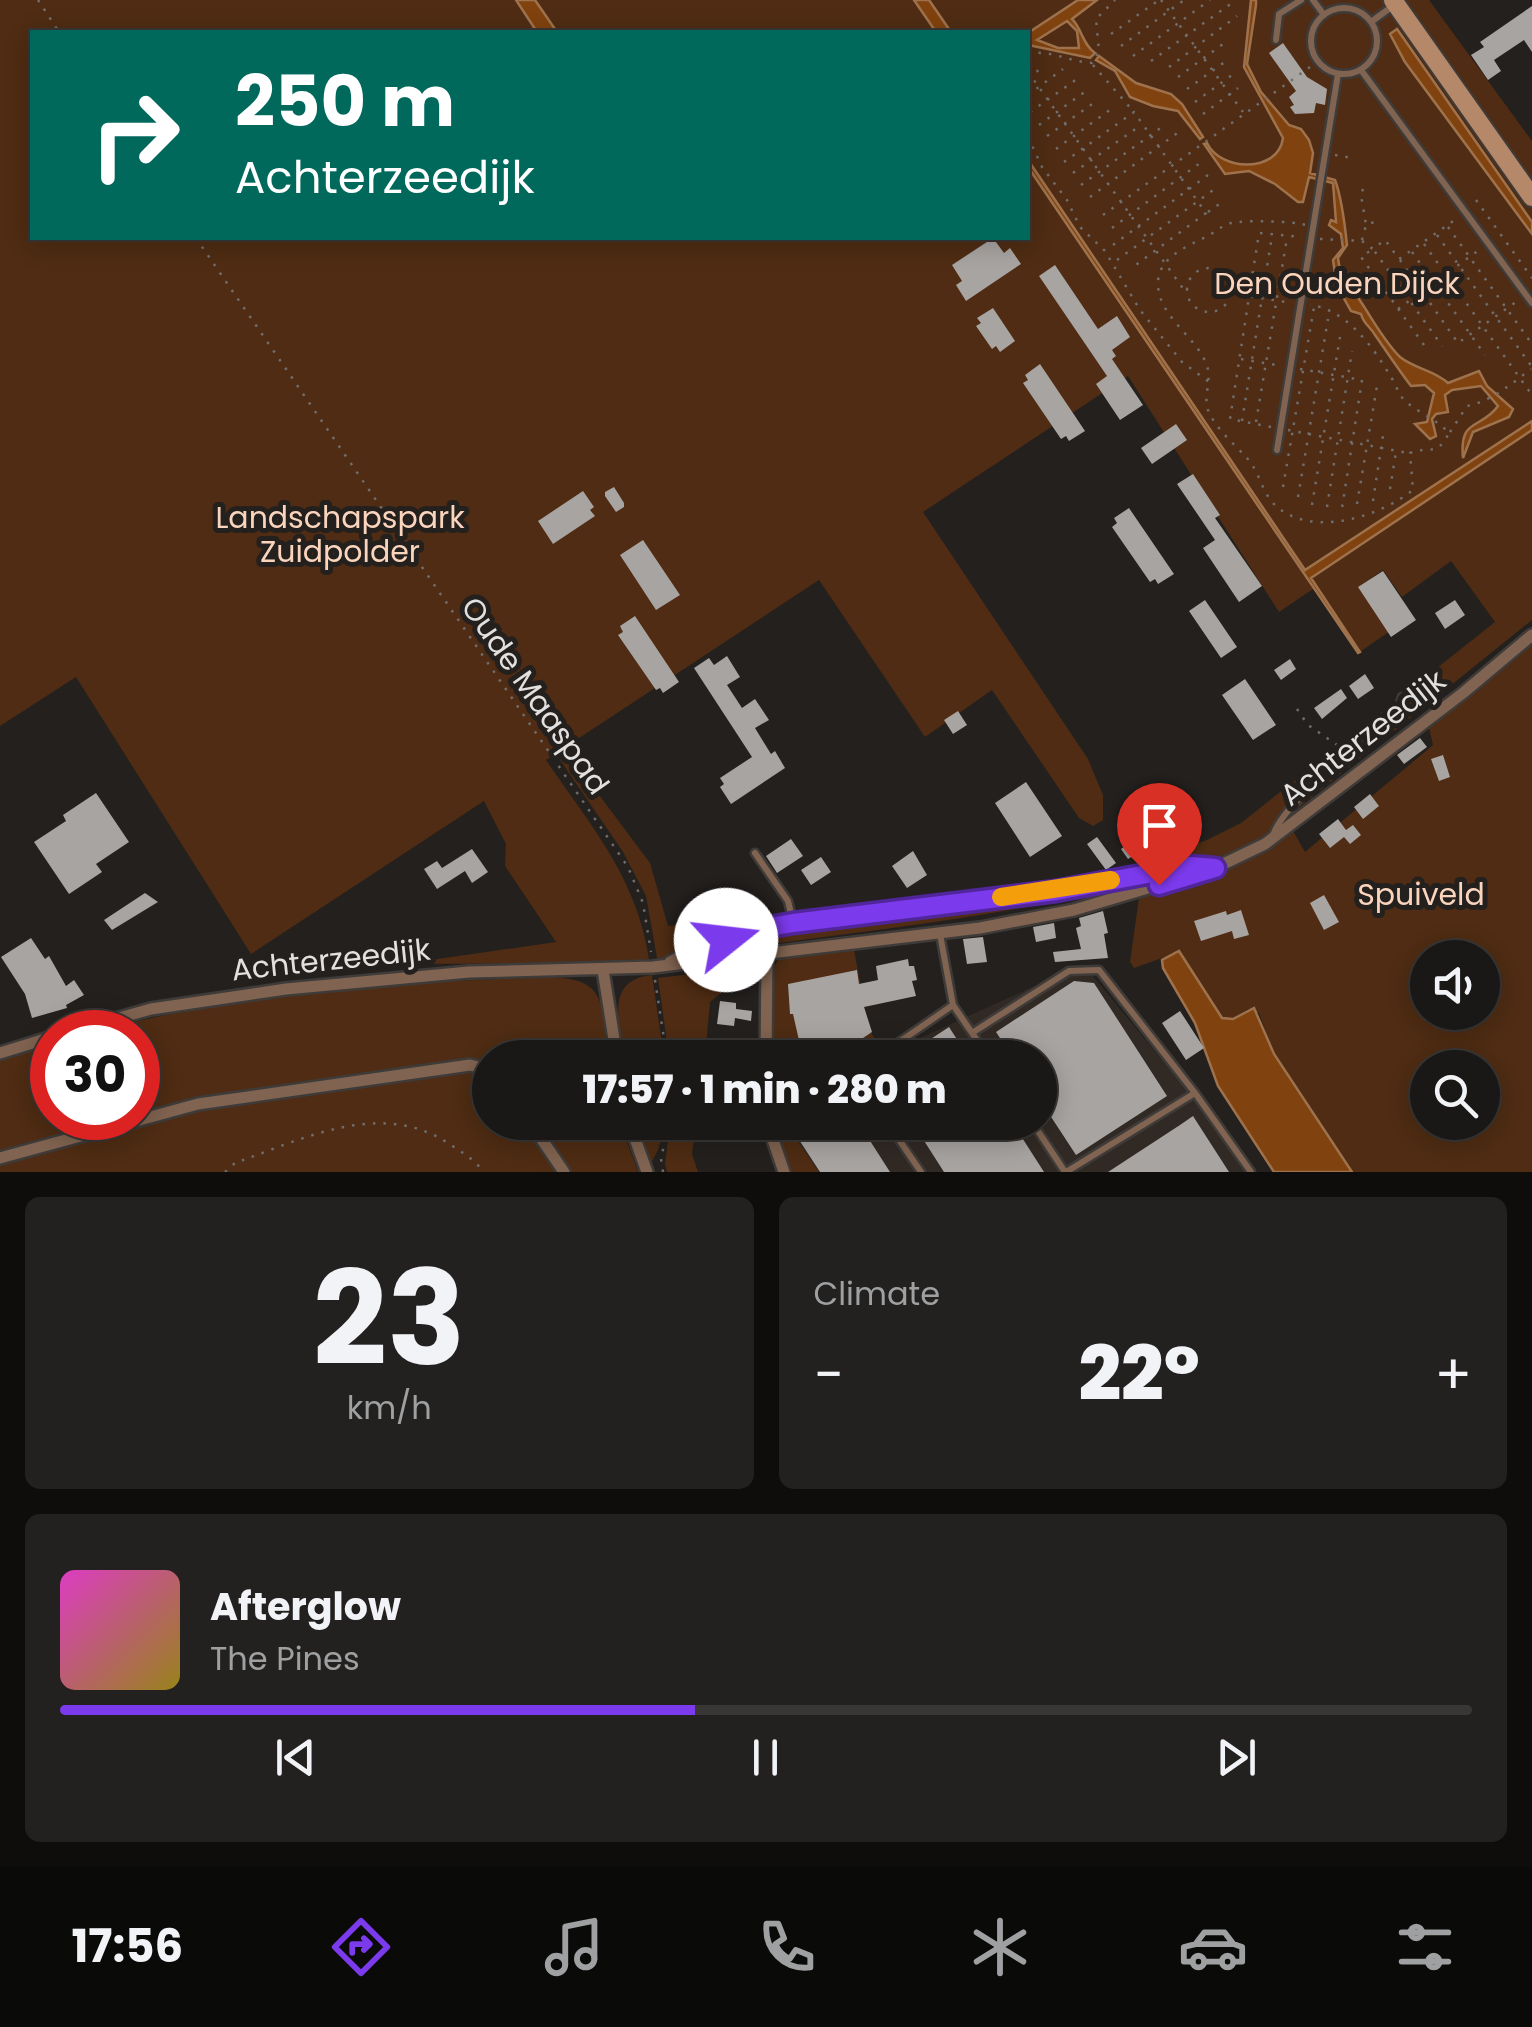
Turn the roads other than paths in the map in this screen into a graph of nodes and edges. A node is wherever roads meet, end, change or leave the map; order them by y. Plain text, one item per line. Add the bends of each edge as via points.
1 (1301, 0) edge
2 (1313, 0) edge
3 (1396, 1) edge
4 (1324, 14) junction
5 (1371, 22) junction
6 (1276, 40) dead end
7 (1361, 70) junction
8 (1338, 74) junction
9 (1532, 197) edge
10 (1532, 303) edge
11 (1277, 450) dead end
12 (1532, 634) edge
13 (1402, 696) dead end
14 (1271, 841) junction
15 (755, 853) dead end
16 (1215, 868) junction
17 (793, 923) junction
18 (940, 933) junction
19 (767, 954) junction
20 (658, 967) junction
21 (603, 970) junction
22 (953, 1005) junction
23 (159, 1010) edge
24 (972, 1033) junction
25 (614, 1040) edge
26 (766, 1040) edge
27 (902, 1040) edge
28 (976, 1040) edge
29 (30, 1044) edge
30 (0, 1053) edge
31 (472, 1066) edge
32 (1195, 1092) junction
33 (542, 1140) edge
34 (635, 1140) edge
35 (773, 1140) edge
36 (899, 1140) edge
37 (1044, 1140) edge
38 (0, 1158) edge
39 (564, 1172) edge
40 (647, 1172) edge
41 (784, 1172) edge
42 (921, 1172) edge
43 (1066, 1172) edge
44 (1251, 1172) edge

1 - 6 lane via 1279,14
2 - 4 lane
3 - 5 lane
3 - 9 main road
4 - 5 lane via 1344,8
4 - 8 lane via 1312,32 1312,52 1325,70
5 - 7 lane via 1377,44
7 - 8 lane
7 - 10 lane
8 - 11 lane
12 - 14 street, Achterzeedijk
13 - 14 lane via 1396,712 1278,822
14 - 16 street, Achterzeedijk
15 - 17 lane via 788,901
16 - 17 street, Achterzeedijk via 1190,866 1056,891
16 - 18 street, Achterzeedijk via 1074,910
17 - 20 street, Achterzeedijk
18 - 19 street, Achterzeedijk
18 - 22 lane
19 - 20 street, Achterzeedijk
19 - 26 street
20 - 21 street, Achterzeedijk
21 - 23 street, Achterzeedijk via 368,979
21 - 25 street
22 - 24 lane
22 - 27 lane
24 - 28 lane
24 - 32 lane via 1069,971 1099,970
29 - 30 street
31 - 38 street via 198,1104
32 - 43 lane
32 - 44 lane
33 - 39 street
34 - 40 street
35 - 41 street
36 - 42 lane
37 - 43 lane

